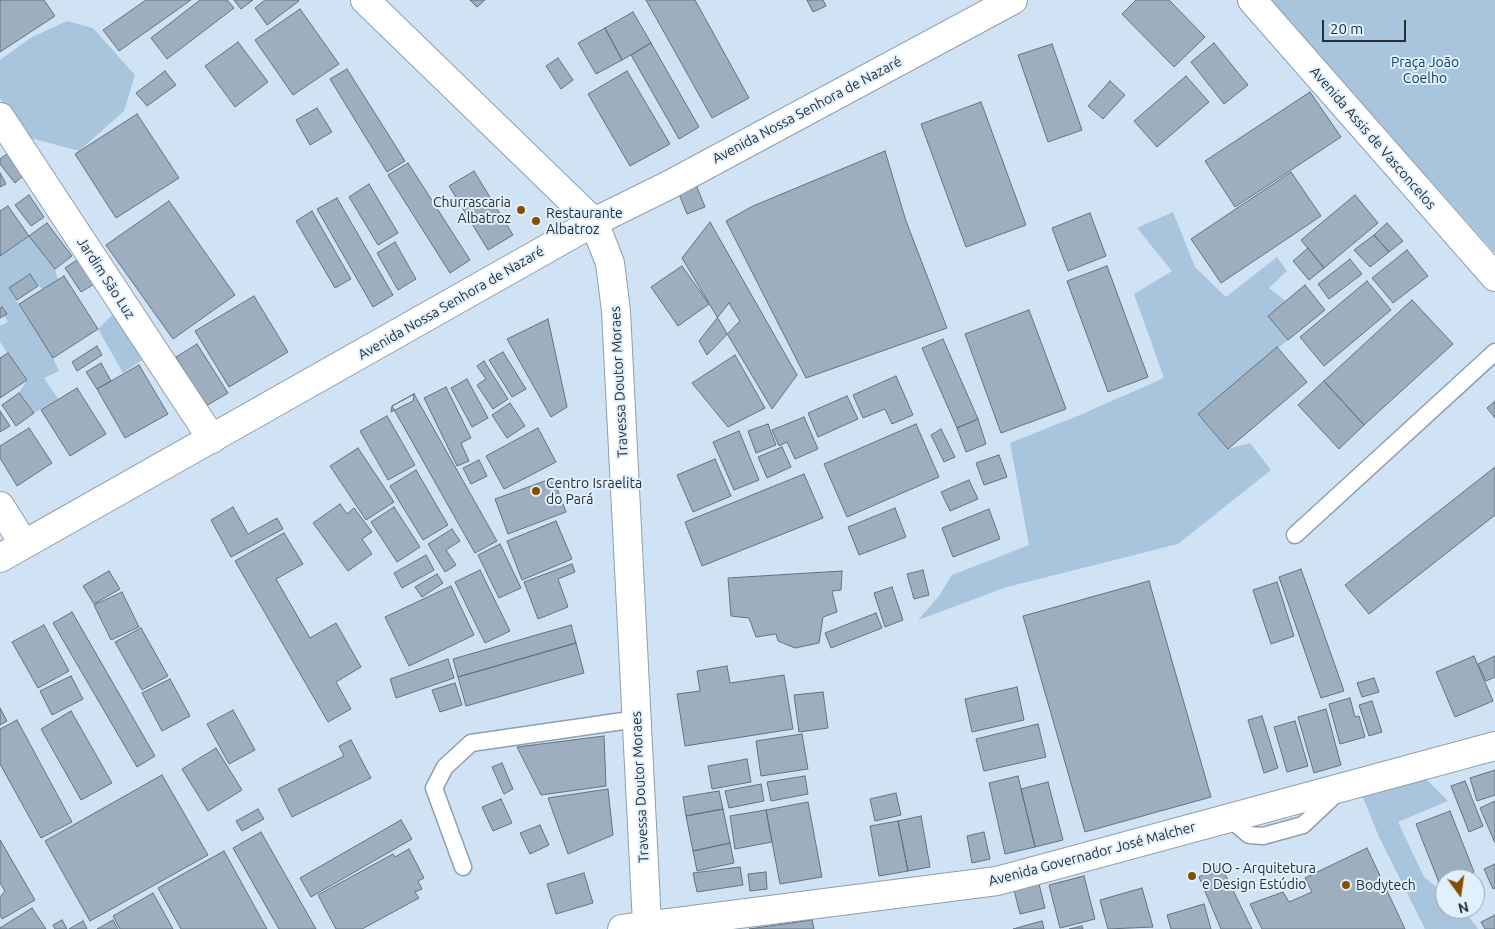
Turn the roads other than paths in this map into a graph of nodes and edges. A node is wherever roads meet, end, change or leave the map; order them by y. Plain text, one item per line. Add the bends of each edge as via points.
1 (365, 0) edge
2 (1013, 0) edge
3 (1252, 0) edge
4 (1267, 0) edge
5 (0, 117) edge
6 (594, 222) junction
7 (1495, 252) edge
8 (1495, 277) edge
9 (1495, 352) edge
10 (212, 439) junction
11 (0, 506) edge
12 (1295, 535) dead end
13 (24, 544) junction
14 (0, 558) edge
15 (636, 718) junction
16 (1495, 746) edge
17 (463, 867) dead end
18 (634, 927) edge

1 - 6 main road, Travessa Doutor Moraes
2 - 6 main road, Avenida Nossa Senhora de Nazaré
3 - 8 main road, Avenida Assis de Vasconcelos
4 - 7 main road, Avenida Assis de Vasconcelos
5 - 10 main road, Jardim São Luz
6 - 10 main road, Avenida Nossa Senhora de Nazaré
6 - 15 main road, Travessa Doutor Moraes via 610,263 616,310
9 - 12 lane
10 - 13 main road, Avenida Nossa Senhora de Nazaré
11 - 13 main road
13 - 14 main road, Avenida Nossa Senhora de Nazaré
15 - 17 lane via 471,743 445,767 434,788
15 - 18 main road, Travessa Doutor Moraes
16 - 18 main road, Avenida Governador José Malcher via 997,880

